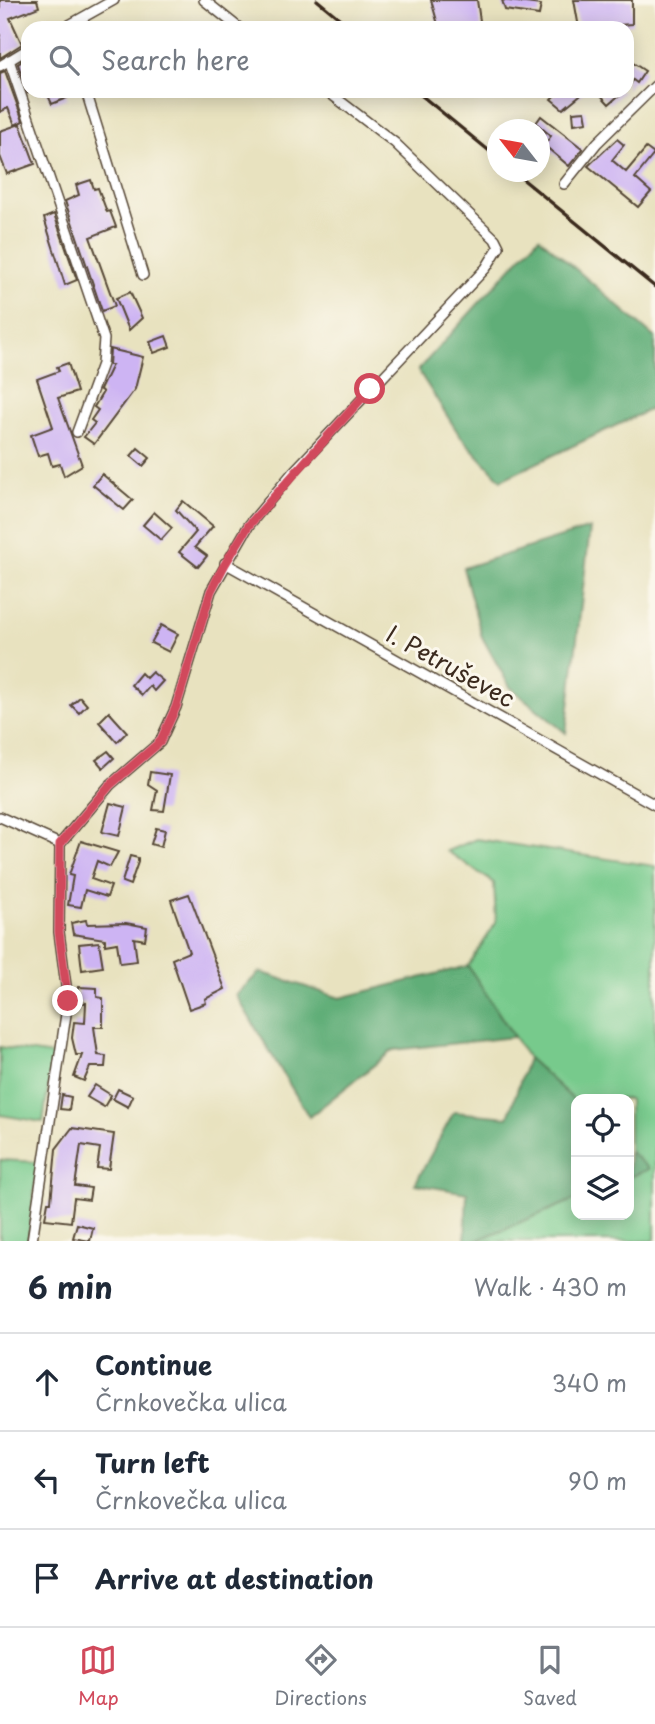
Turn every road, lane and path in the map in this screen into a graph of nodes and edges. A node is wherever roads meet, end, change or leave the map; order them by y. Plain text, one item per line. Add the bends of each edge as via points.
1 (114, 0) edge
2 (204, 0) edge
3 (77, 21) edge
4 (230, 21) edge
5 (21, 53) edge
6 (9, 60) junction
7 (0, 66) edge
8 (655, 86) edge
9 (21, 95) edge
10 (22, 98) edge
11 (88, 98) edge
12 (336, 98) edge
13 (564, 184) dead end
14 (143, 275) dead end
15 (77, 432) dead end
16 (225, 564) junction
17 (655, 804) edge
18 (0, 817) edge
19 (60, 844) junction
20 (32, 1241) edge

1 - 3 street
2 - 4 street
5 - 6 street
6 - 7 street
6 - 9 street
8 - 13 street via 597,143
10 - 15 street via 104,339 102,364
11 - 14 street
12 - 16 street via 395,143 499,247 486,268 294,471 249,525
16 - 17 street, I. Petruševec
16 - 19 street via 211,591 176,707 160,742 110,785
18 - 19 street
19 - 20 street via 59,932 68,1001

